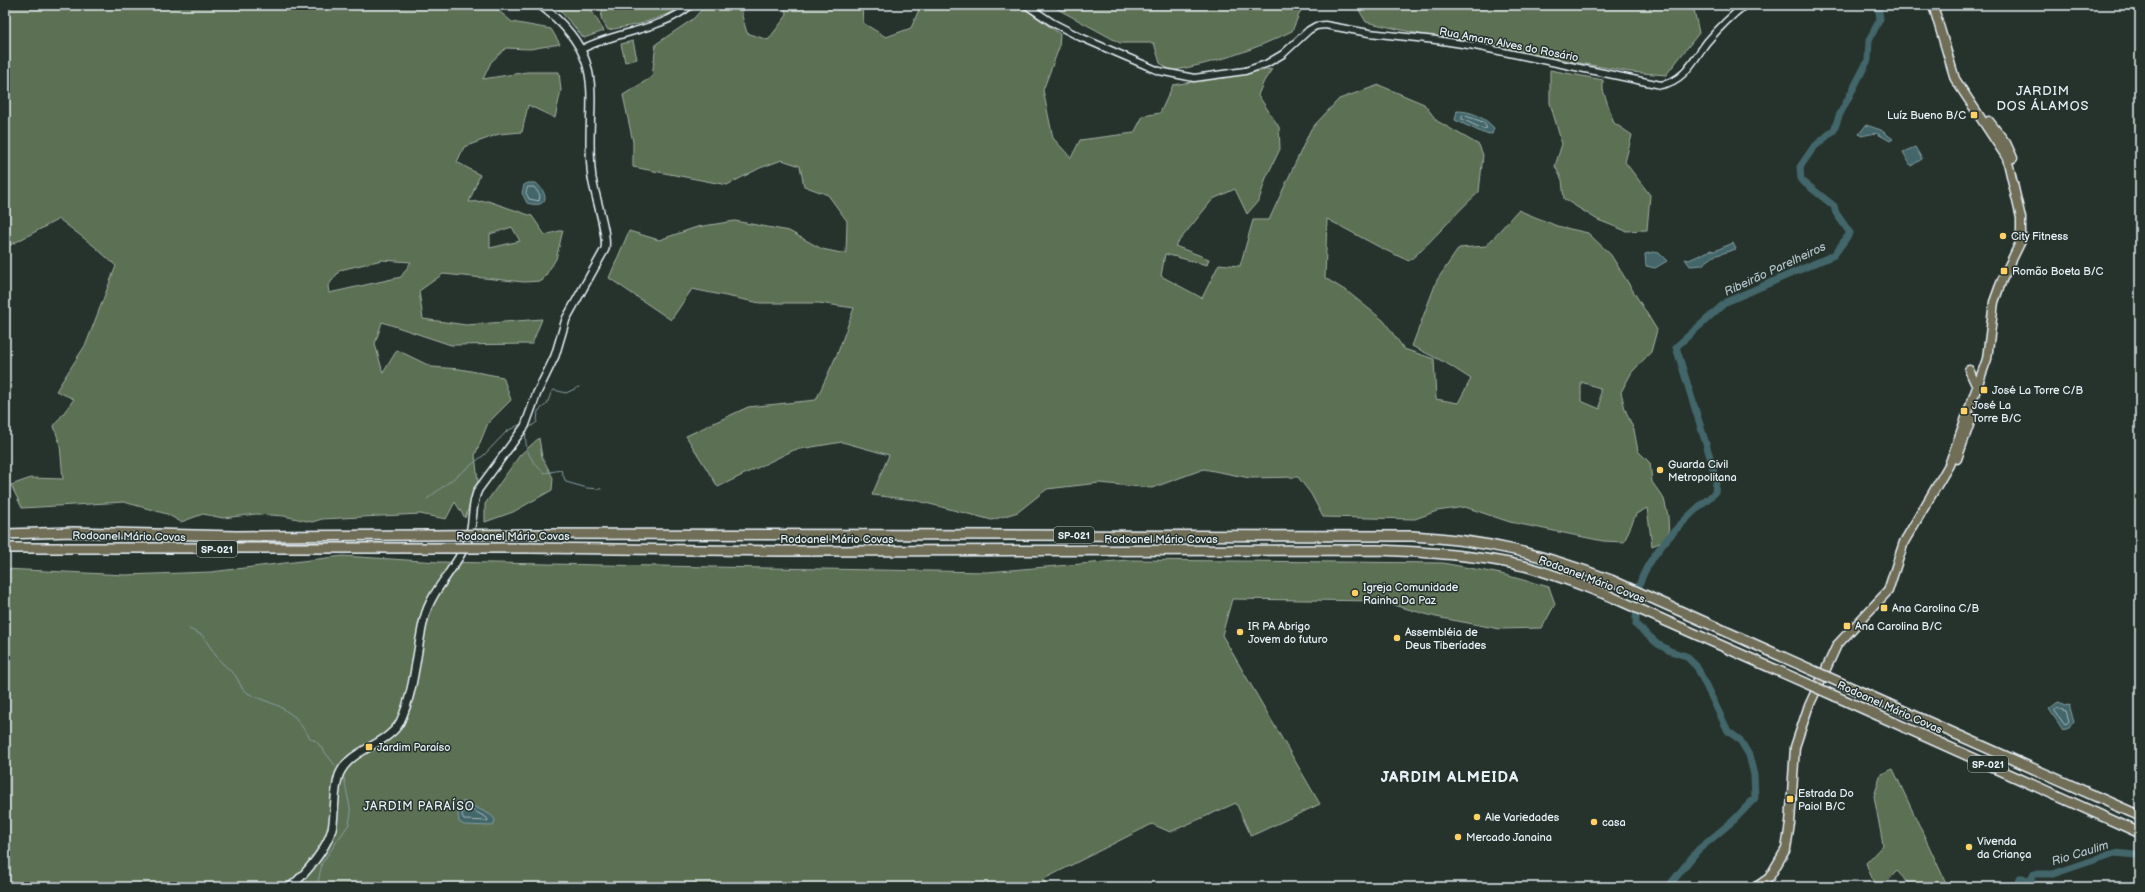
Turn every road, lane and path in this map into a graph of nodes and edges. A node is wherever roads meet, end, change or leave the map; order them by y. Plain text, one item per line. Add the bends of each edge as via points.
1 (540, 5) edge
2 (691, 5) edge
3 (1026, 5) edge
4 (1745, 5) edge
5 (1934, 5) edge
6 (1939, 5) edge
7 (582, 49) junction
8 (1969, 370) dead end
9 (1977, 387) junction
10 (5, 534) edge
11 (5, 548) edge
12 (2140, 816) edge
13 (2140, 833) edge
14 (290, 887) edge
15 (1756, 887) edge
16 (1763, 887) edge

1 - 7 main road via 563,24
2 - 7 street via 672,18 604,39
3 - 4 street, Rua Amaro Alves do Rosário via 1080,37 1159,71 1194,78 1245,71 1266,64 1283,54 1307,31 1325,25 1475,46 1661,85 1673,82 1684,73 1711,38
5 - 9 main road via 1955,79 2007,158 2021,218 2021,241 1994,302 1990,348
6 - 16 main road via 1956,71 1972,98 2006,143 2014,160 2025,216 2025,239 2001,294 1993,354 1962,448 1911,540 1893,592 1842,647 1804,731 1792,845 1778,872
7 - 14 main road via 591,86 592,172 606,237 605,249 566,319 554,360 524,426 474,497 472,526 467,542 424,617 411,686 400,722 391,732 355,756 344,768 338,779 330,836 316,859
8 - 9 main road
9 - 15 main road via 1950,465 1904,542 1888,591 1843,637 1820,681 1796,737 1786,848 1769,878
10 - 12 highway, Rodoanel Mário Covas / SP-021, bridge via 73,532 236,536 1412,536 1488,543 1528,552 1611,580
11 - 13 highway, Rodoanel Mário Covas / SP-021, bridge via 1377,550 1430,552 1488,559 1525,566 1605,594

